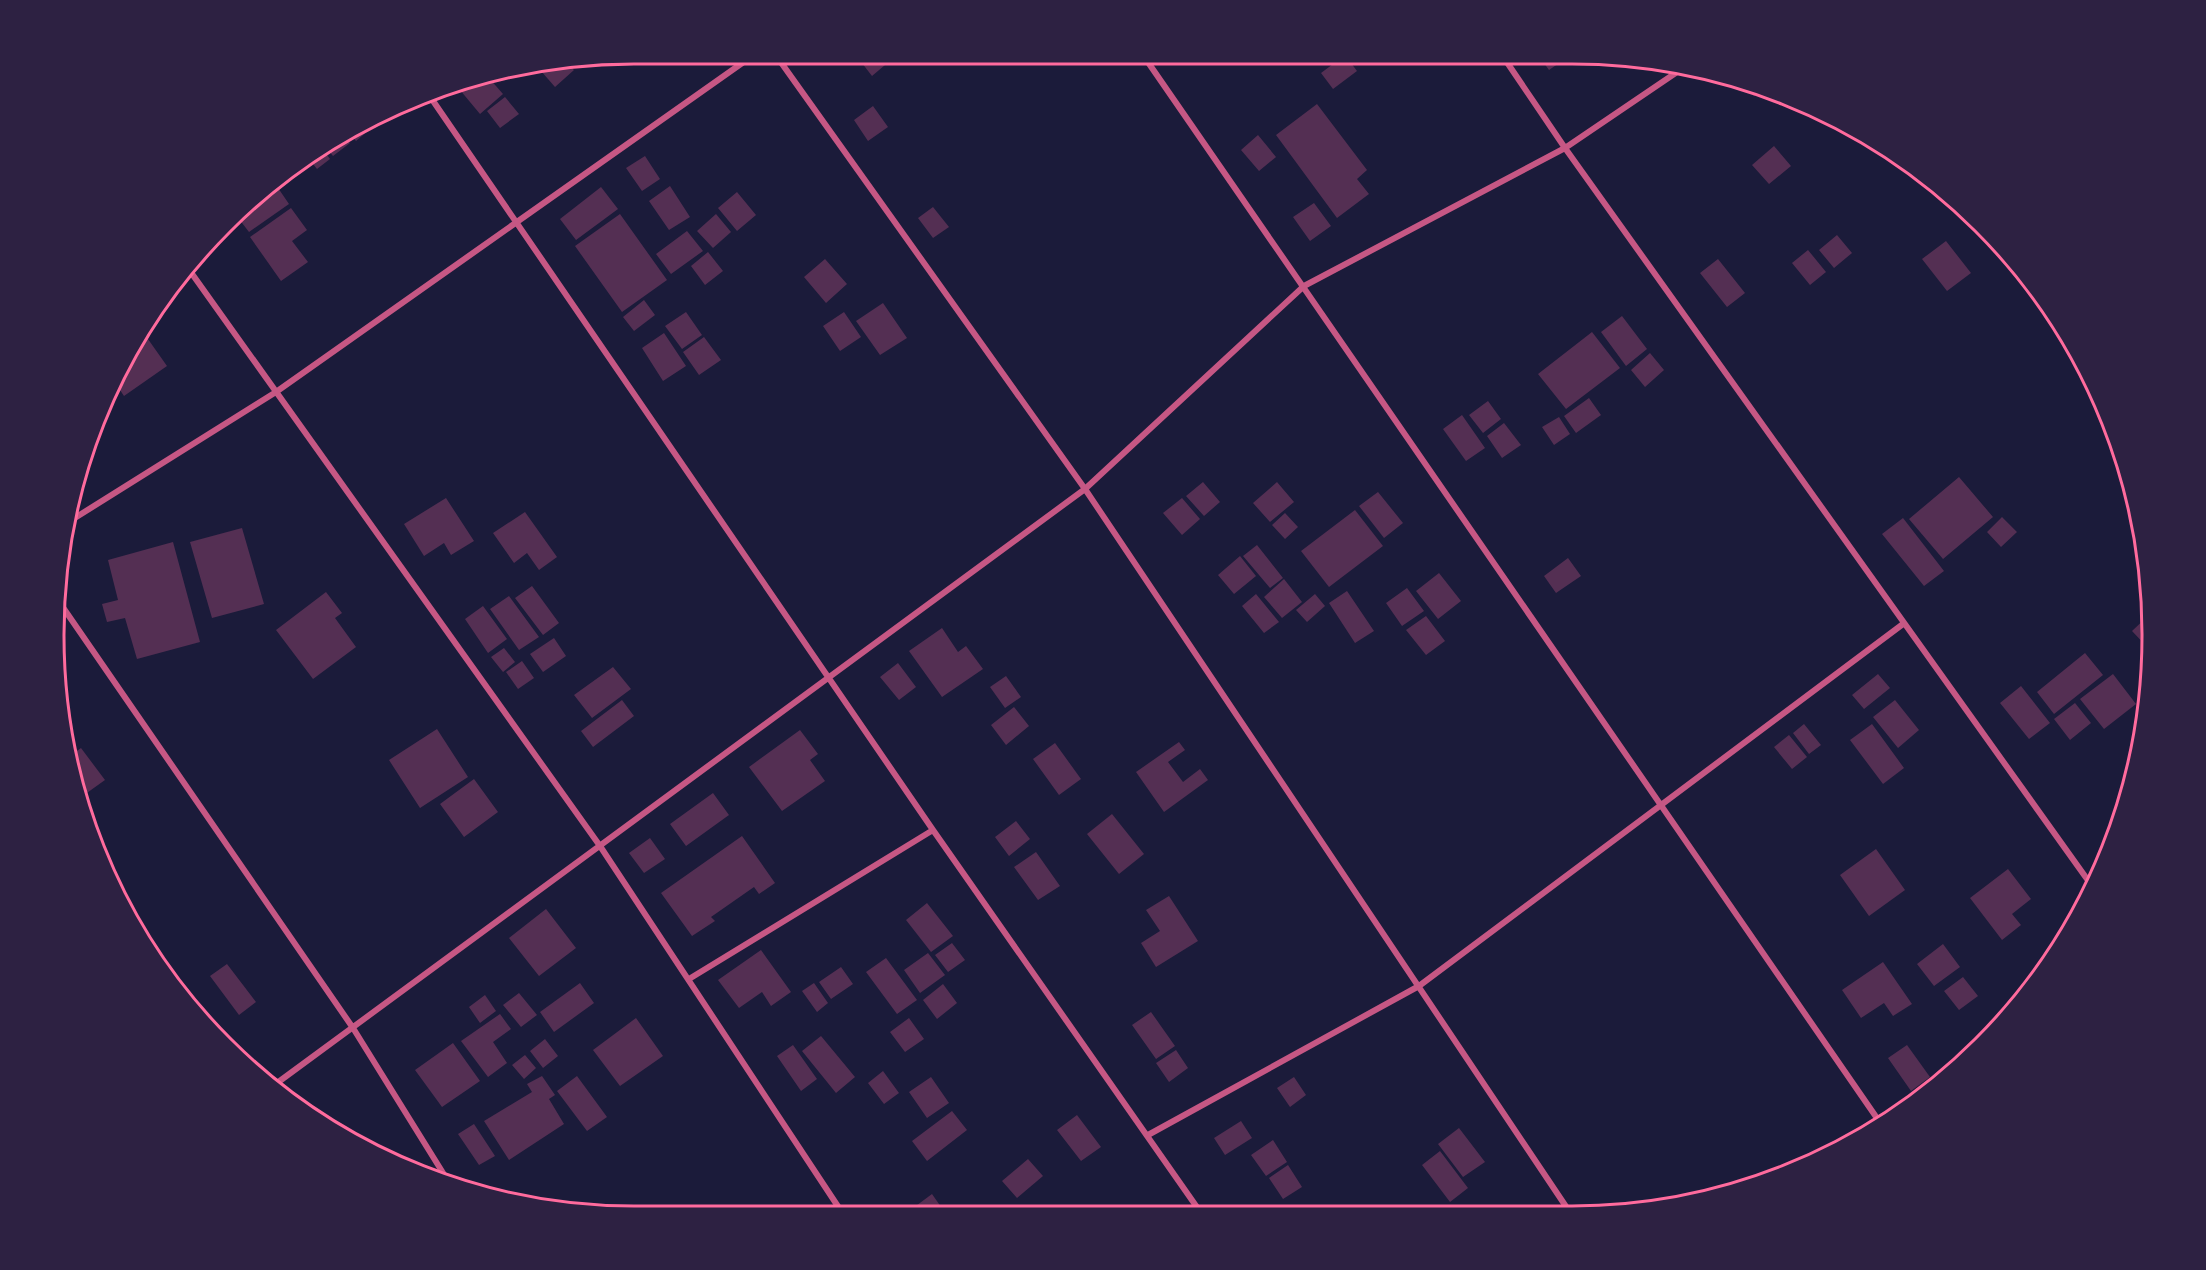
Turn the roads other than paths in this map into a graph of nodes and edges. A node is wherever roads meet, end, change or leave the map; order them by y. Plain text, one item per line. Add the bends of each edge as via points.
1 (741, 64) edge
2 (782, 64) edge
3 (1149, 64) edge
4 (1508, 64) edge
5 (1674, 74) edge
6 (434, 102) edge
7 (1565, 148) junction
8 (516, 223) junction
9 (193, 275) edge
10 (1304, 286) junction
11 (276, 392) junction
12 (1085, 489) junction
13 (77, 517) edge
14 (65, 611) edge
15 (1903, 624) junction
16 (830, 677) junction
17 (1662, 806) junction
18 (933, 830) junction
19 (600, 846) junction
20 (2087, 879) edge
21 (689, 979) junction
22 (1419, 986) junction
23 (353, 1028) junction
24 (280, 1081) edge
25 (1876, 1117) edge
26 (1148, 1135) junction
27 (442, 1171) edge
28 (838, 1206) edge
29 (1196, 1206) edge
30 (1566, 1206) edge

1 - 8 street
2 - 12 street
3 - 10 street
4 - 7 street
5 - 7 street
6 - 8 street
7 - 10 street
7 - 15 street
8 - 11 street
8 - 16 street
9 - 11 street
10 - 12 street
10 - 17 street
11 - 13 street
11 - 19 street
12 - 16 street
12 - 22 street
14 - 23 street
15 - 17 street
15 - 20 street
16 - 18 street
16 - 19 street
17 - 22 street
17 - 25 street
18 - 21 street
18 - 26 street
19 - 21 street
19 - 23 street
21 - 28 street
22 - 26 street
22 - 30 street
23 - 24 street
23 - 27 street
26 - 29 street

